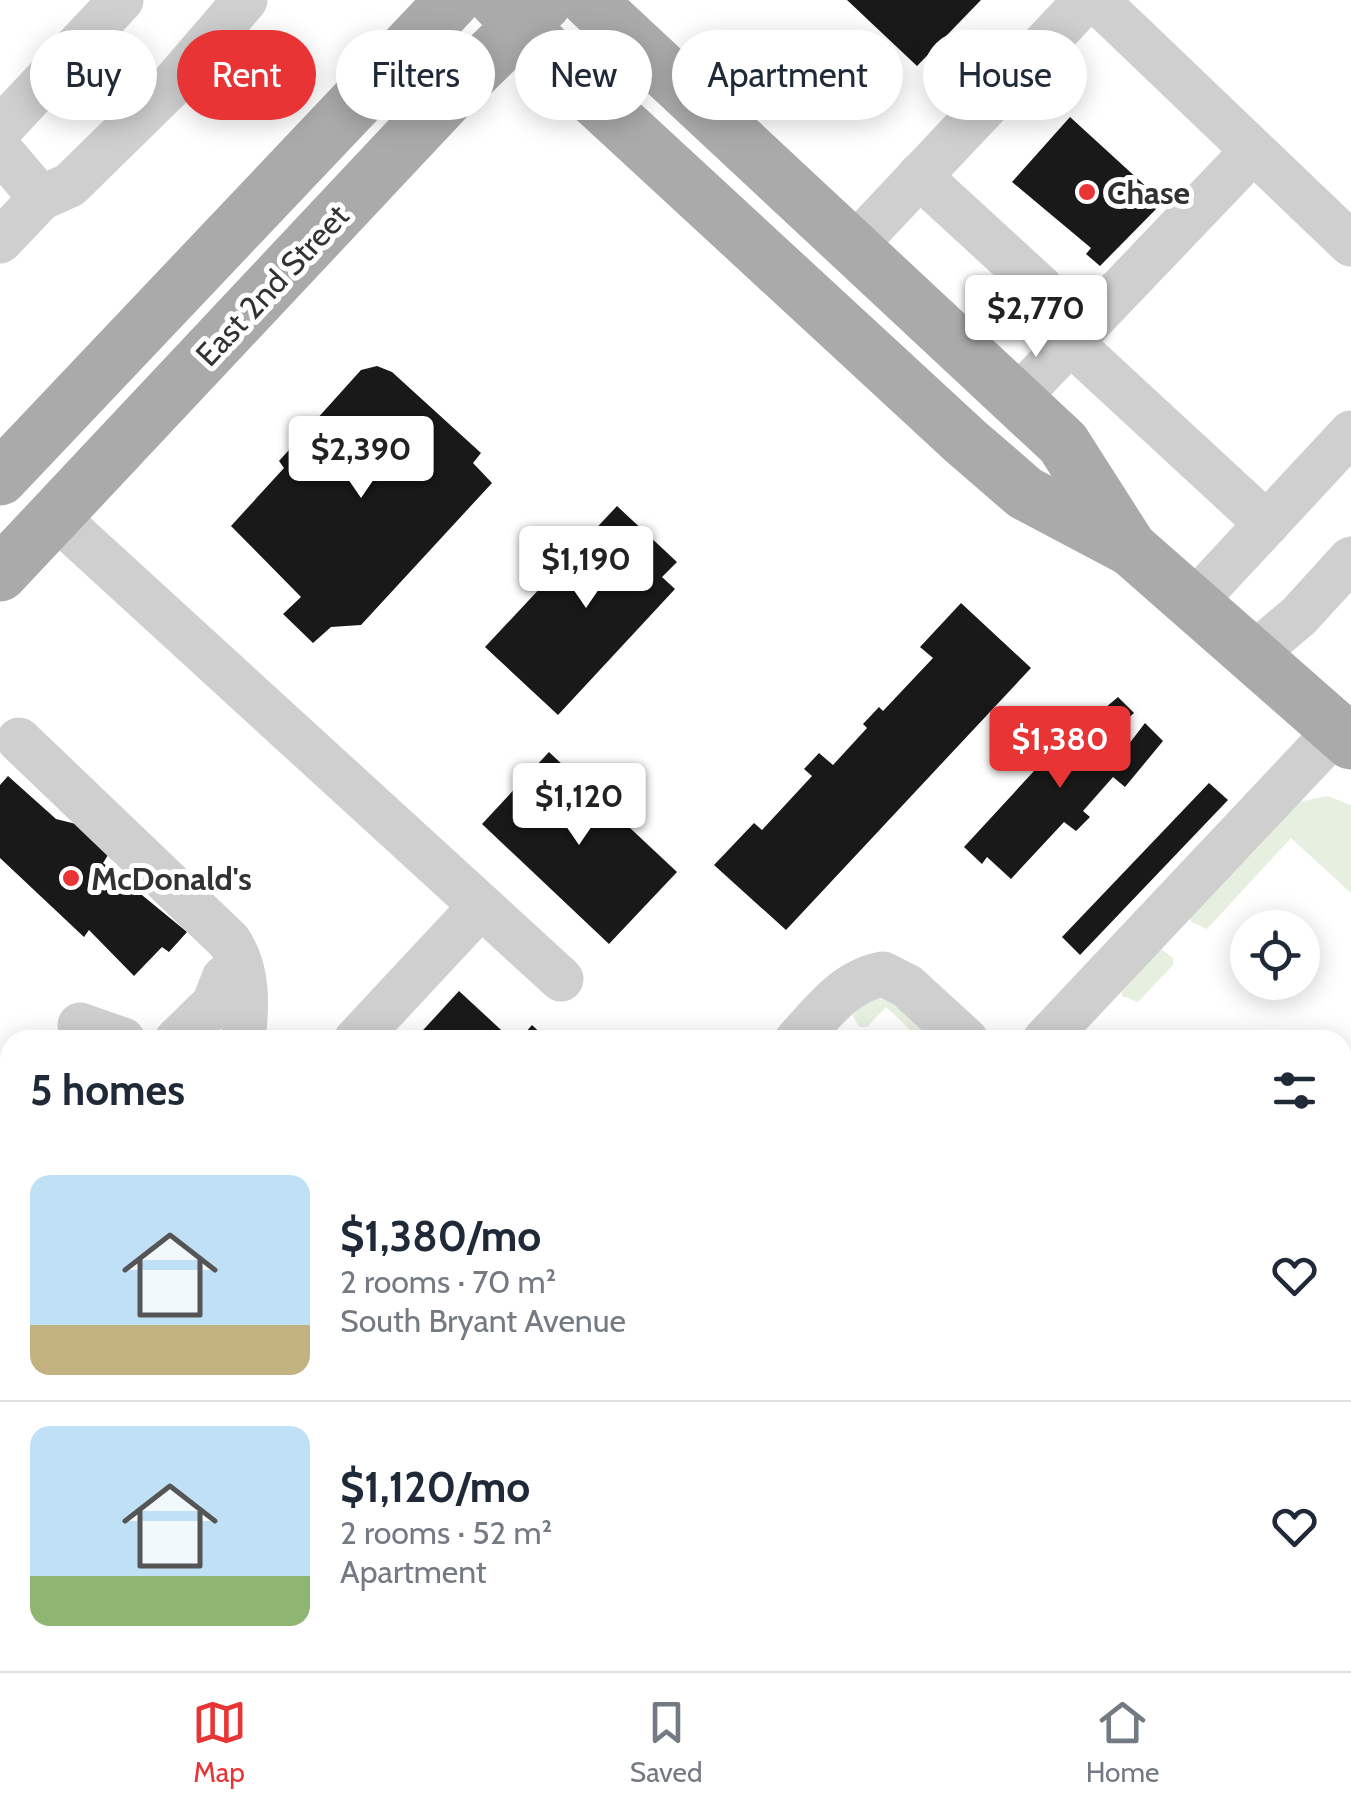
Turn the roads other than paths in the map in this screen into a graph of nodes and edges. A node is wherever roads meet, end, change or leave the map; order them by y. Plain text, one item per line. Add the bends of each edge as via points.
1 (121, 0) edge
2 (245, 0) edge
3 (454, 0) edge
4 (588, 0) edge
5 (1086, 0) edge
6 (1096, 0) edge
7 (522, 8) edge
8 (0, 129) edge
9 (0, 150) edge
10 (1254, 151) junction
11 (919, 176) junction
12 (41, 198) junction
13 (0, 241) edge
14 (1351, 244) edge
15 (851, 249) junction
16 (1072, 340) junction
17 (1016, 399) junction
18 (1351, 433) edge
19 (1, 483) edge
20 (56, 517) junction
21 (1266, 524) junction
22 (1130, 548) junction
23 (1351, 559) edge
24 (0, 574) edge
25 (1194, 603) junction
26 (1254, 654) junction
27 (1344, 736) edge
28 (481, 906) junction
29 (224, 978) junction
30 (561, 979) dead end
31 (187, 1030) edge
32 (225, 1030) edge
33 (244, 1030) edge
34 (365, 1030) edge
35 (806, 1030) edge
36 (955, 1030) edge
37 (1055, 1030) edge

1 - 8 lane
2 - 12 lane via 173,84 70,185
3 - 19 main road, East 2nd Street
4 - 15 main road
5 - 11 lane
6 - 10 lane
7 - 20 main road, East 2nd Street via 448,97
7 - 22 main road via 742,239 981,455 1025,492
9 - 12 lane
10 - 14 lane
10 - 16 lane
11 - 15 lane
11 - 16 lane via 1040,288
12 - 13 lane
15 - 17 main road
16 - 17 lane
16 - 21 lane
17 - 22 main road via 1064,444
18 - 21 lane
20 - 24 main road, East 2nd Street
20 - 28 lane
21 - 25 lane
22 - 25 main road
23 - 26 lane
25 - 26 main road
26 - 27 main road
27 - 37 lane
28 - 30 lane
28 - 34 lane
29 - 31 lane via 214,1004
29 - 32 lane
29 - 33 lane via 210,950 100,846 14,745 229,941 240,956
35 - 36 lane via 841,993 884,974 908,986

